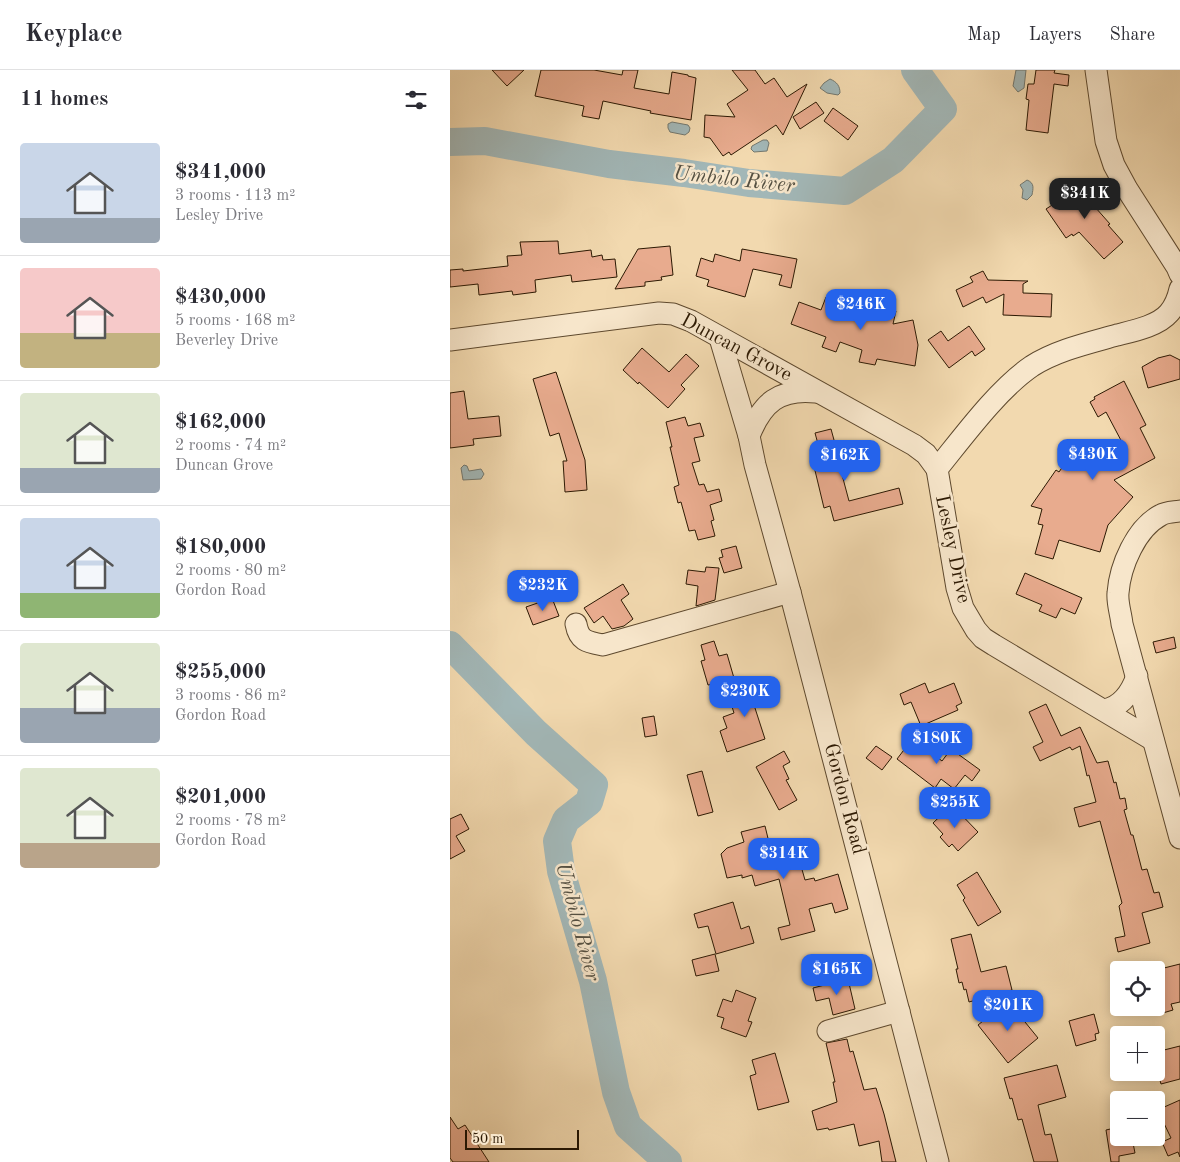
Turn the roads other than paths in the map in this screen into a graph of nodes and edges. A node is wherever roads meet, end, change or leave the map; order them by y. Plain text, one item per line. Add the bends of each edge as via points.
1 (1096, 70) edge
2 (1180, 274) edge
3 (1180, 290) edge
4 (720, 338) junction
5 (450, 340) edge
6 (821, 393) junction
7 (749, 436) junction
8 (937, 469) junction
9 (1180, 510) edge
10 (790, 592) junction
11 (576, 624) dead end
12 (1136, 676) junction
13 (1104, 710) junction
14 (1154, 740) junction
15 (1180, 838) edge
16 (899, 1011) junction
17 (828, 1031) dead end
18 (938, 1162) edge

1 - 2 street via 1106,141 1114,166
3 - 8 street, Lesley Drive via 1168,315 1147,327 1076,348 1020,374
4 - 5 street, Duncan Grove via 692,321 659,313
4 - 6 street, Duncan Grove
4 - 7 street, Gordon Road
6 - 7 street via 807,391 775,398 764,407
6 - 8 street, Duncan Grove via 914,445
7 - 10 street, Gordon Road
8 - 13 street, Lesley Drive via 957,588 970,621 994,646
9 - 12 street via 1162,514 1147,525 1133,544 1124,566 1118,594 1122,624
10 - 11 street via 603,645 583,639
10 - 16 street, Gordon Road
12 - 13 street via 1129,694 1112,709
12 - 14 street
13 - 14 street, Lesley Drive
14 - 15 street
16 - 17 street
16 - 18 street, Gordon Road

